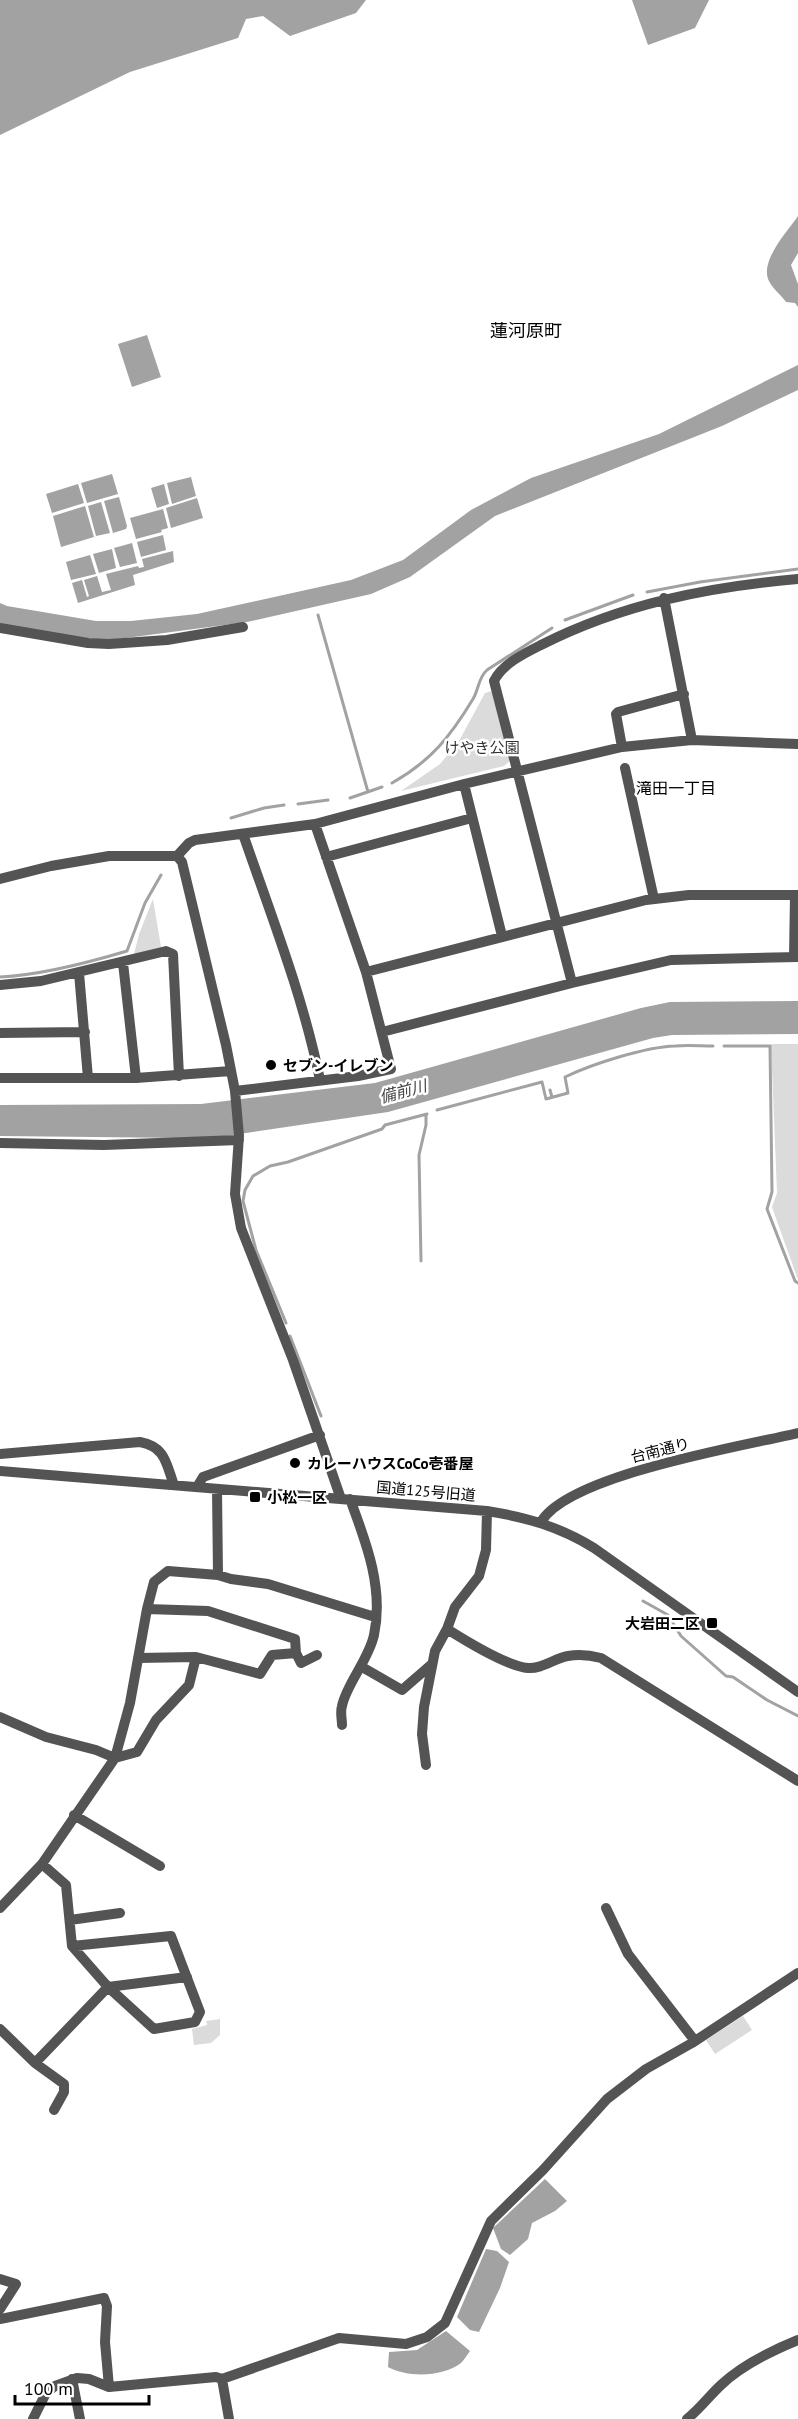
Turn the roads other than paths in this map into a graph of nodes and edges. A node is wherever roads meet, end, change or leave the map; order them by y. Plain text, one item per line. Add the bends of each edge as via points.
1 (798, 579) edge
2 (664, 598) junction
3 (243, 627) dead end
4 (0, 628) edge
5 (684, 694) junction
6 (692, 740) junction
7 (798, 744) edge
8 (622, 747) junction
9 (625, 768) dead end
10 (518, 771) junction
11 (464, 784) junction
12 (472, 818) junction
13 (315, 824) junction
14 (243, 834) junction
15 (177, 856) junction
16 (326, 857) junction
17 (0, 879) edge
18 (796, 895) edge
19 (654, 899) junction
20 (557, 922) junction
21 (502, 936) junction
22 (796, 957) edge
23 (123, 963) junction
24 (79, 972) junction
25 (366, 972) junction
26 (572, 983) junction
27 (0, 985) edge
28 (86, 1032) junction
29 (382, 1032) junction
30 (0, 1033) edge
31 (231, 1071) junction
32 (179, 1076) junction
33 (0, 1078) edge
34 (88, 1078) junction
35 (136, 1078) junction
36 (320, 1080) junction
37 (235, 1094) junction
38 (239, 1138) junction
39 (0, 1143) edge
40 (798, 1433) edge
41 (320, 1435) junction
42 (0, 1454) edge
43 (0, 1471) edge
44 (174, 1485) junction
45 (197, 1487) junction
46 (217, 1489) junction
47 (346, 1499) junction
48 (487, 1511) junction
49 (541, 1522) junction
50 (218, 1575) junction
51 (147, 1609) junction
52 (375, 1617) junction
53 (447, 1629) junction
54 (296, 1653) junction
55 (317, 1655) dead end
56 (196, 1657) junction
57 (138, 1658) junction
58 (433, 1664) junction
59 (362, 1667) junction
60 (798, 1692) edge
61 (0, 1717) edge
62 (342, 1725) dead end
63 (115, 1758) junction
64 (426, 1765) dead end
65 (798, 1780) edge
66 (74, 1815) junction
67 (42, 1864) junction
68 (160, 1866) dead end
69 (0, 1908) edge
70 (606, 1908) dead end
71 (120, 1913) dead end
72 (70, 1920) junction
73 (72, 1946) junction
74 (798, 1974) edge
75 (187, 1977) junction
76 (108, 1987) junction
77 (0, 2029) edge
78 (694, 2041) junction
79 (35, 2063) junction
80 (54, 2110) dead end
81 (0, 2279) edge
82 (0, 2308) edge
83 (0, 2319) edge
84 (798, 2340) edge
85 (72, 2379) junction
86 (222, 2379) junction
87 (109, 2387) junction
88 (33, 2419) edge
89 (80, 2419) edge
90 (230, 2419) edge
91 (687, 2419) edge

1 - 2 street
2 - 5 street
2 - 10 street via 562,634 514,660 497,674 494,681
3 - 4 street via 167,640 109,644 88,644
5 - 6 street
5 - 8 street via 618,712
6 - 7 street
6 - 8 street
8 - 10 street
9 - 19 street
10 - 11 street
10 - 20 street
11 - 12 street
11 - 13 street
12 - 16 street
12 - 21 street
13 - 14 street
13 - 16 street
14 - 15 street via 195,840
14 - 36 street via 300,999
15 - 17 street via 109,856
15 - 31 street via 185,867
16 - 25 street
18 - 19 street via 689,895
18 - 22 street
19 - 20 street
20 - 21 street
20 - 26 street
21 - 25 street
22 - 26 street via 671,960
23 - 24 street
23 - 32 street via 166,951 173,954
23 - 35 street
24 - 27 street
24 - 28 street
25 - 29 street
26 - 29 street
28 - 30 street
28 - 34 street
29 - 36 street via 391,1069
31 - 32 street
31 - 37 street
32 - 35 street
33 - 34 street
34 - 35 street
36 - 37 street
37 - 38 street
38 - 39 street via 104,1145
38 - 41 street via 236,1194 241,1228
40 - 49 street, 台南通り via 612,1479 554,1508
41 - 45 street via 203,1477
41 - 47 street
42 - 44 street via 153,1444 161,1451
43 - 44 street, 国道125号旧道
44 - 45 street, 国道125号旧道
45 - 46 street, 国道125号旧道
46 - 47 street, 国道125号旧道
46 - 50 street
47 - 48 street, 国道125号旧道
47 - 52 street via 371,1562 376,1589
48 - 49 street, 国道125号旧道
48 - 53 street via 486,1551 479,1576 455,1607
49 - 60 street, 国道125号旧道 via 599,1552
50 - 51 street via 168,1571 154,1582
50 - 52 street via 268,1584
51 - 54 street via 208,1611 295,1639
51 - 57 street
52 - 59 street via 374,1635
53 - 58 street
53 - 65 street via 473,1645 528,1668 568,1656 600,1658
54 - 55 street via 301,1663
54 - 56 street via 272,1655 260,1674
56 - 57 street
56 - 63 street via 189,1684 156,1720 136,1752
57 - 63 street
58 - 59 street via 402,1690
58 - 64 street via 422,1734
59 - 62 street via 341,1706
61 - 63 street via 46,1737
63 - 66 street
66 - 67 street
66 - 68 street
67 - 69 street
67 - 72 street via 66,1885
70 - 78 street via 628,1954
71 - 72 street
72 - 73 street
73 - 75 street via 171,1935
73 - 76 street
74 - 78 street
75 - 76 street
75 - 76 street via 200,2012 195,2022 154,2029
76 - 79 street
77 - 79 street
78 - 86 street via 646,2069 607,2099 491,2222 445,2323 427,2337 406,2344 339,2338
79 - 80 street via 64,2084
81 - 82 street via 16,2284
83 - 87 street via 104,2298
84 - 91 street via 767,2354 722,2384
85 - 87 street via 89,2379
85 - 88 street via 46,2393
85 - 89 street
86 - 87 street
86 - 90 street

